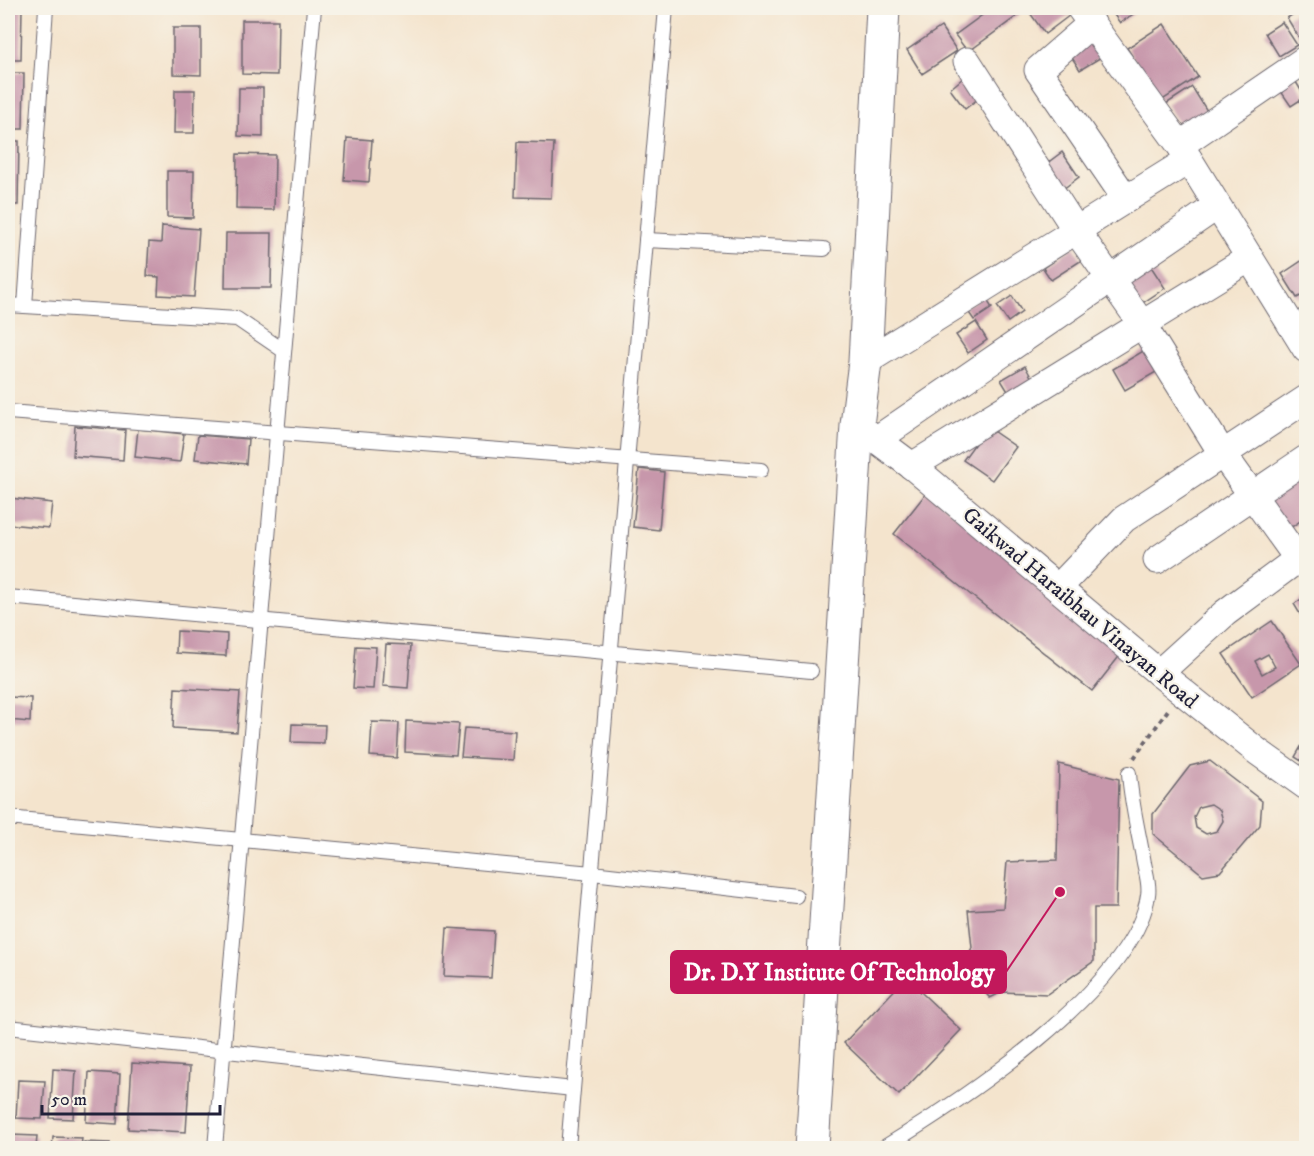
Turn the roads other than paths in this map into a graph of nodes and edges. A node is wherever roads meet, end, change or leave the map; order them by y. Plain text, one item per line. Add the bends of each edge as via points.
1 (46, 8) edge
2 (314, 8) edge
3 (666, 8) edge
4 (883, 8) edge
5 (1086, 15) edge
6 (967, 61) dead end
7 (1305, 64) edge
8 (1185, 152) junction
9 (1126, 199) junction
10 (1217, 207) junction
11 (1077, 230) junction
12 (646, 240) junction
13 (824, 249) dead end
14 (1248, 259) junction
15 (1111, 279) junction
16 (8, 305) edge
17 (24, 306) junction
18 (1142, 324) junction
19 (1306, 350) edge
20 (284, 351) junction
21 (865, 362) junction
22 (1306, 399) edge
23 (8, 412) edge
24 (277, 433) junction
25 (867, 433) junction
26 (1222, 453) junction
27 (1306, 459) edge
28 (627, 460) junction
29 (912, 466) junction
30 (761, 470) dead end
31 (1251, 495) junction
32 (1302, 556) edge
33 (1157, 560) dead end
34 (1058, 588) junction
35 (8, 597) edge
36 (261, 620) junction
37 (611, 653) junction
38 (811, 671) dead end
39 (1159, 673) junction
40 (1129, 773) road end
41 (1306, 786) edge
42 (8, 818) edge
43 (242, 840) junction
44 (592, 873) junction
45 (796, 896) dead end
46 (8, 1028) edge
47 (224, 1051) junction
48 (573, 1089) junction
49 (215, 1149) edge
50 (568, 1149) edge
51 (812, 1149) edge
52 (883, 1149) edge

1 - 17 lane
2 - 20 lane
3 - 12 lane
4 - 21 street
5 - 8 street
5 - 9 street via 1038,70
6 - 11 street
7 - 8 street
8 - 9 street
8 - 10 street
9 - 11 street
10 - 14 street
10 - 15 street
11 - 15 street
11 - 21 street
12 - 13 lane
12 - 28 lane
14 - 18 street
14 - 19 street
15 - 18 street
15 - 25 street
16 - 17 lane
17 - 20 lane via 237,319
18 - 26 street
18 - 29 street
20 - 24 lane
21 - 25 street
22 - 26 street
23 - 24 lane
24 - 28 lane
24 - 36 lane
25 - 29 street, Gaikwad Haraibhau Vinayan Road
25 - 51 street
26 - 31 street
26 - 34 street via 1124,519
27 - 31 street
28 - 30 lane
28 - 37 lane
29 - 34 street, Gaikwad Haraibhau Vinayan Road
31 - 32 street
31 - 33 street
32 - 39 street via 1225,613
34 - 39 street, Gaikwad Haraibhau Vinayan Road
35 - 36 lane
36 - 37 lane
36 - 43 lane
37 - 38 lane
37 - 44 lane
39 - 41 street, Gaikwad Haraibhau Vinayan Road
40 - 52 lane via 1149,891 1144,915 1128,945 1111,970 1039,1040
42 - 43 lane
43 - 44 lane
43 - 47 lane
44 - 45 lane
44 - 48 lane
46 - 47 lane
47 - 48 lane
47 - 49 lane
48 - 50 lane

